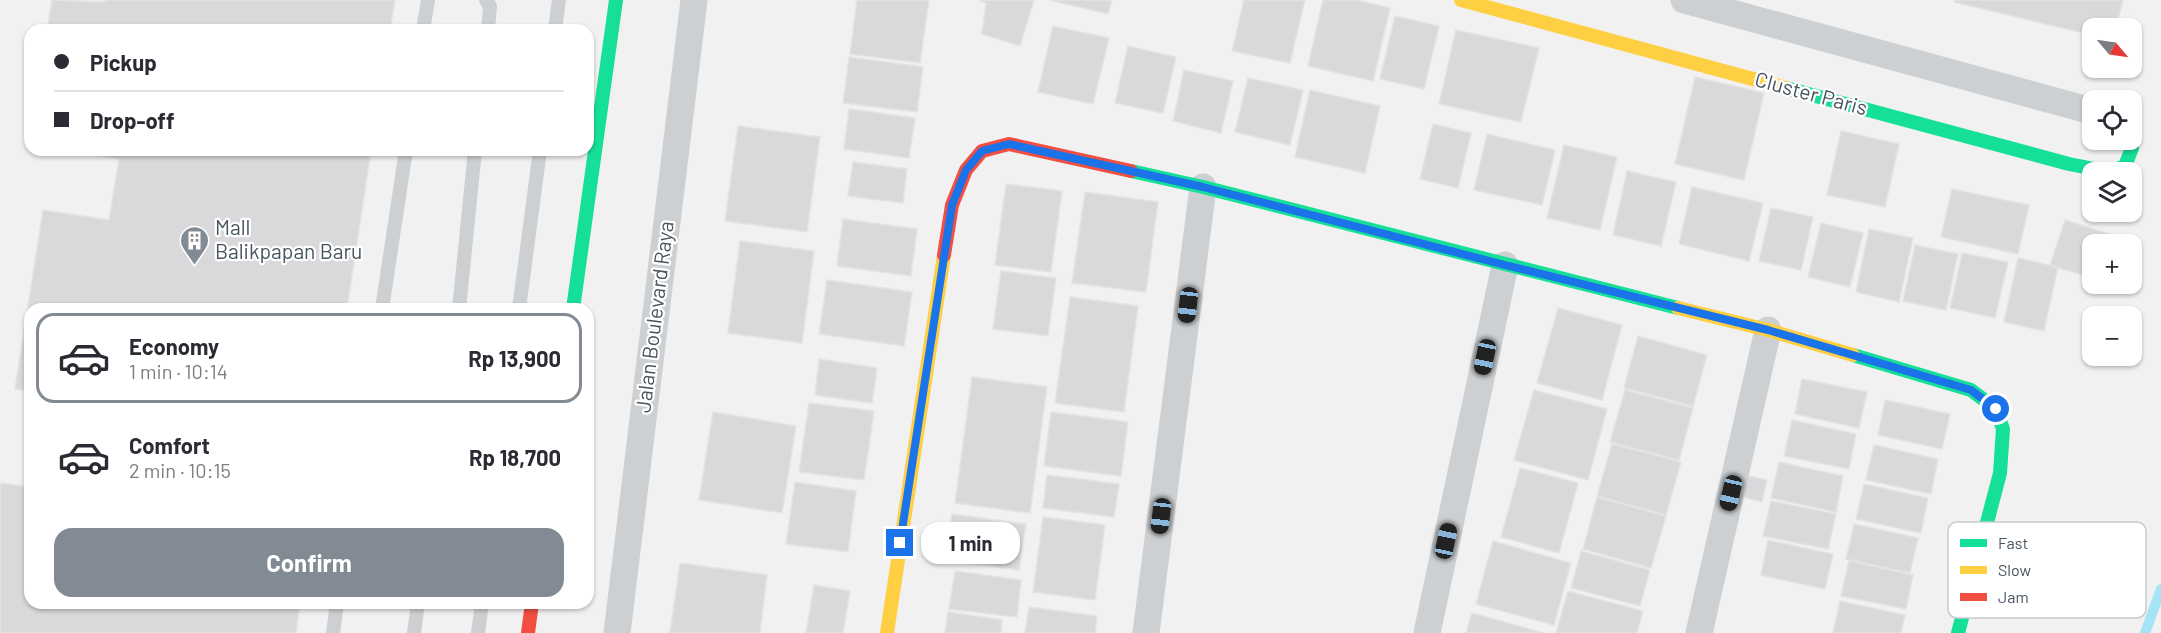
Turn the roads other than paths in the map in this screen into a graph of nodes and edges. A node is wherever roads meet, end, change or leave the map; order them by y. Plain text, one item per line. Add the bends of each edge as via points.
1 (428, 0) edge
2 (486, 0) edge
3 (559, 0) edge
4 (616, 0) edge
5 (694, 0) edge
6 (1461, 0) edge
7 (1684, 0) edge
8 (424, 24) edge
9 (488, 24) edge
10 (556, 24) edge
11 (2082, 108) edge
12 (2131, 150) edge
13 (405, 156) edge
14 (474, 156) edge
15 (539, 156) edge
16 (1203, 187) junction
17 (1505, 265) junction
18 (383, 303) edge
19 (460, 303) edge
20 (520, 303) edge
21 (574, 303) edge
22 (1768, 330) junction
23 (1987, 522) edge
24 (336, 609) edge
25 (417, 609) edge
26 (481, 609) edge
27 (531, 609) edge
28 (1962, 618) edge
29 (333, 633) edge
30 (414, 633) edge
31 (478, 633) edge
32 (528, 633) edge
33 (617, 633) edge
34 (887, 633) edge
35 (1146, 633) edge
36 (1426, 633) edge
37 (1700, 633) edge
38 (1958, 633) edge

1 - 8 lane
2 - 9 lane via 490,6
3 - 10 lane
4 - 21 street
5 - 33 street, Jalan Boulevard Raya
6 - 12 street, Cluster Paris via 2069,164 2110,172 2125,166
7 - 11 street
13 - 18 lane
14 - 19 lane
15 - 20 lane
16 - 17 street
16 - 34 street via 1009,144 982,151 966,170 952,205
16 - 35 street
17 - 22 street
17 - 36 street
22 - 23 street via 1971,390 1996,409 2003,429 2000,473
22 - 37 street
24 - 29 lane
25 - 30 lane
26 - 31 lane
27 - 32 street
28 - 38 street

